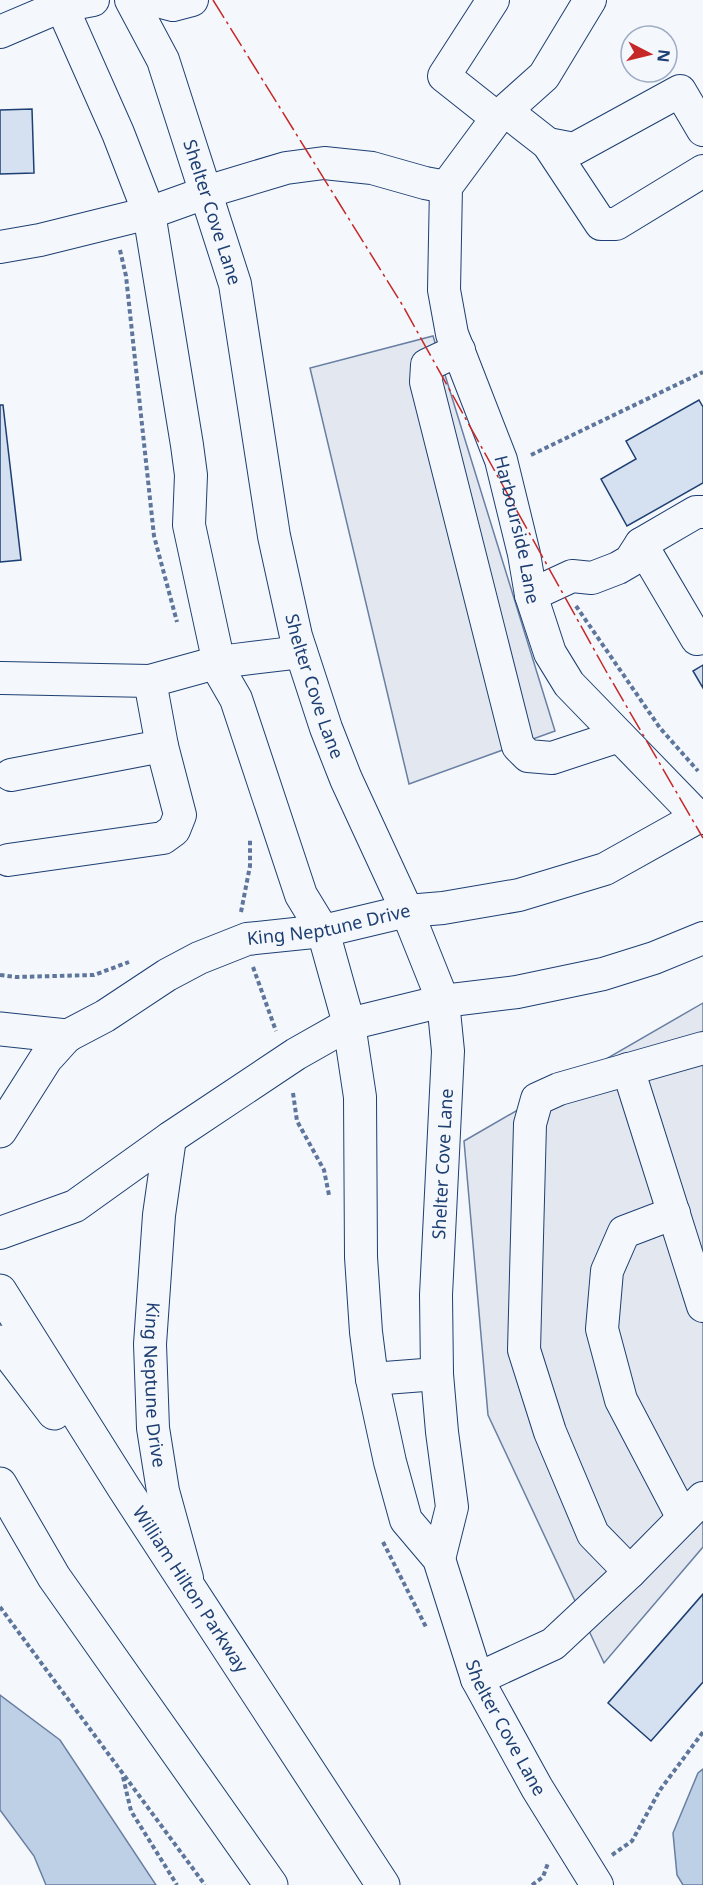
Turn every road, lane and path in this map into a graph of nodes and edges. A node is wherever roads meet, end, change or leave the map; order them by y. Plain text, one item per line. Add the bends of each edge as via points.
1 (93, 0) edge
2 (131, 0) edge
3 (154, 0) edge
4 (192, 0) edge
5 (493, 0) edge
6 (590, 0) edge
7 (60, 3) edge
8 (0, 32) edge
9 (501, 114) junction
10 (703, 130) edge
11 (548, 144) junction
12 (703, 171) edge
13 (446, 187) junction
14 (206, 193) junction
15 (149, 213) junction
16 (113, 222) junction
17 (0, 247) edge
18 (459, 350) junction
19 (703, 372) edge
20 (503, 468) junction
21 (703, 512) edge
22 (641, 544) junction
23 (565, 579) junction
24 (531, 595) junction
25 (177, 624) dead end
26 (703, 638) edge
27 (301, 652) junction
28 (219, 662) junction
29 (2, 678) dead end
30 (150, 681) junction
31 (619, 736) junction
32 (162, 746) junction
33 (11, 775) dead end
34 (703, 776) edge
35 (700, 818) edge
36 (250, 837) dead end
37 (8, 860) dead end
38 (407, 911) junction
39 (323, 931) junction
40 (703, 938) edge
41 (243, 940) junction
42 (139, 959) dead end
43 (0, 975) edge
44 (443, 1001) junction
45 (349, 1024) junction
46 (0, 1029) edge
47 (67, 1036) junction
48 (703, 1048) edge
49 (45, 1060) junction
50 (287, 1060) junction
51 (628, 1070) junction
52 (0, 1112) edge
53 (0, 1131) edge
54 (170, 1138) junction
55 (330, 1202) dead end
56 (674, 1213) junction
57 (0, 1233) edge
58 (0, 1291) edge
59 (703, 1306) edge
60 (0, 1342) edge
61 (437, 1374) junction
62 (372, 1379) junction
63 (0, 1484) edge
64 (693, 1508) edge
65 (0, 1525) edge
66 (383, 1541) dead end
67 (440, 1559) junction
68 (630, 1572) junction
69 (54, 1577) junction
70 (190, 1590) junction
71 (0, 1607) edge
72 (428, 1630) dead end
73 (477, 1679) junction
74 (703, 1732) edge
75 (122, 1772) junction
76 (580, 1857) junction
77 (177, 1885) edge
78 (204, 1885) edge
79 (271, 1885) edge
80 (383, 1885) edge
81 (532, 1885) edge
82 (597, 1885) edge

1 - 7 street
2 - 14 street, Shelter Cove Lane via 163,60
3 - 4 street via 173,5
5 - 9 street via 444,76
6 - 9 street via 544,76
7 - 8 street
7 - 15 street, Shelter Cove Lane
9 - 11 street
9 - 13 street
10 - 11 street via 680,91 574,149
11 - 12 street via 601,224 616,224
13 - 14 street via 372,168 324,163 286,168
13 - 18 street, Harbourside Lane via 444,290
14 - 15 street
14 - 27 street, Shelter Cove Lane via 235,284 274,536
15 - 16 street
15 - 28 street, Shelter Cove Lane via 191,475 189,525
16 - 17 street
16 - 25 path via 126,276 154,536
18 - 20 street, Harbourside Lane
18 - 31 street via 427,365 426,382 518,746 528,756 552,758
19 - 20 path
20 - 24 street, Harbourside Lane
21 - 22 street via 696,512
22 - 23 street via 630,561 618,568 592,578
22 - 26 street via 697,639
23 - 24 street
23 - 34 path via 660,728
24 - 31 street, Harbourside Lane via 550,652 569,684
27 - 28 street
27 - 38 street, Shelter Cove Lane via 346,779
28 - 30 street
28 - 39 street, Shelter Cove Lane via 221,674 236,699 302,895
29 - 30 street
30 - 32 street
31 - 35 street, Harbourside Lane
32 - 33 street
32 - 37 street via 180,815 174,830 163,838
35 - 38 street, King Neptune Drive via 605,868 519,895
36 - 41 path via 250,866 240,921
38 - 39 street, King Neptune Drive
38 - 44 street, Shelter Cove Lane
39 - 41 street, King Neptune Drive
39 - 45 street, Shelter Cove Lane
40 - 44 street via 603,974 517,992
41 - 47 street, King Neptune Drive via 167,975
41 - 50 path
42 - 43 path via 94,975
44 - 45 street
44 - 61 street, Shelter Cove Lane via 448,1051 436,1295
45 - 50 street
45 - 62 street, Shelter Cove Lane via 360,1097 361,1257
46 - 47 highway
47 - 49 street, King Neptune Drive
48 - 51 street
49 - 52 street, King Neptune Drive
49 - 53 highway
50 - 54 street
50 - 55 path via 297,1121 324,1170
51 - 56 street
51 - 68 street via 537,1099 530,1124 524,1350 550,1432 593,1534
54 - 57 street via 75,1206
54 - 70 street, King Neptune Drive via 159,1215 150,1344 153,1428 163,1491
56 - 59 street
56 - 64 street via 624,1232 607,1271 602,1329 621,1400
58 - 70 highway, William Hilton Parkway
60 - 70 highway
61 - 62 street
61 - 67 street, Shelter Cove Lane via 452,1507
62 - 67 street, Shelter Cove Lane via 406,1520
63 - 69 highway
64 - 68 street
65 - 69 highway
66 - 72 path
67 - 73 street, Shelter Cove Lane
68 - 73 street via 553,1644
69 - 79 highway
70 - 80 highway, William Hilton Parkway
71 - 75 path
73 - 76 street, Shelter Cove Lane
74 - 76 path via 660,1790 632,1841 606,1858
75 - 77 path via 131,1811
75 - 78 path
76 - 81 path via 555,1857 547,1864 543,1877
76 - 82 street, Shelter Cove Lane

